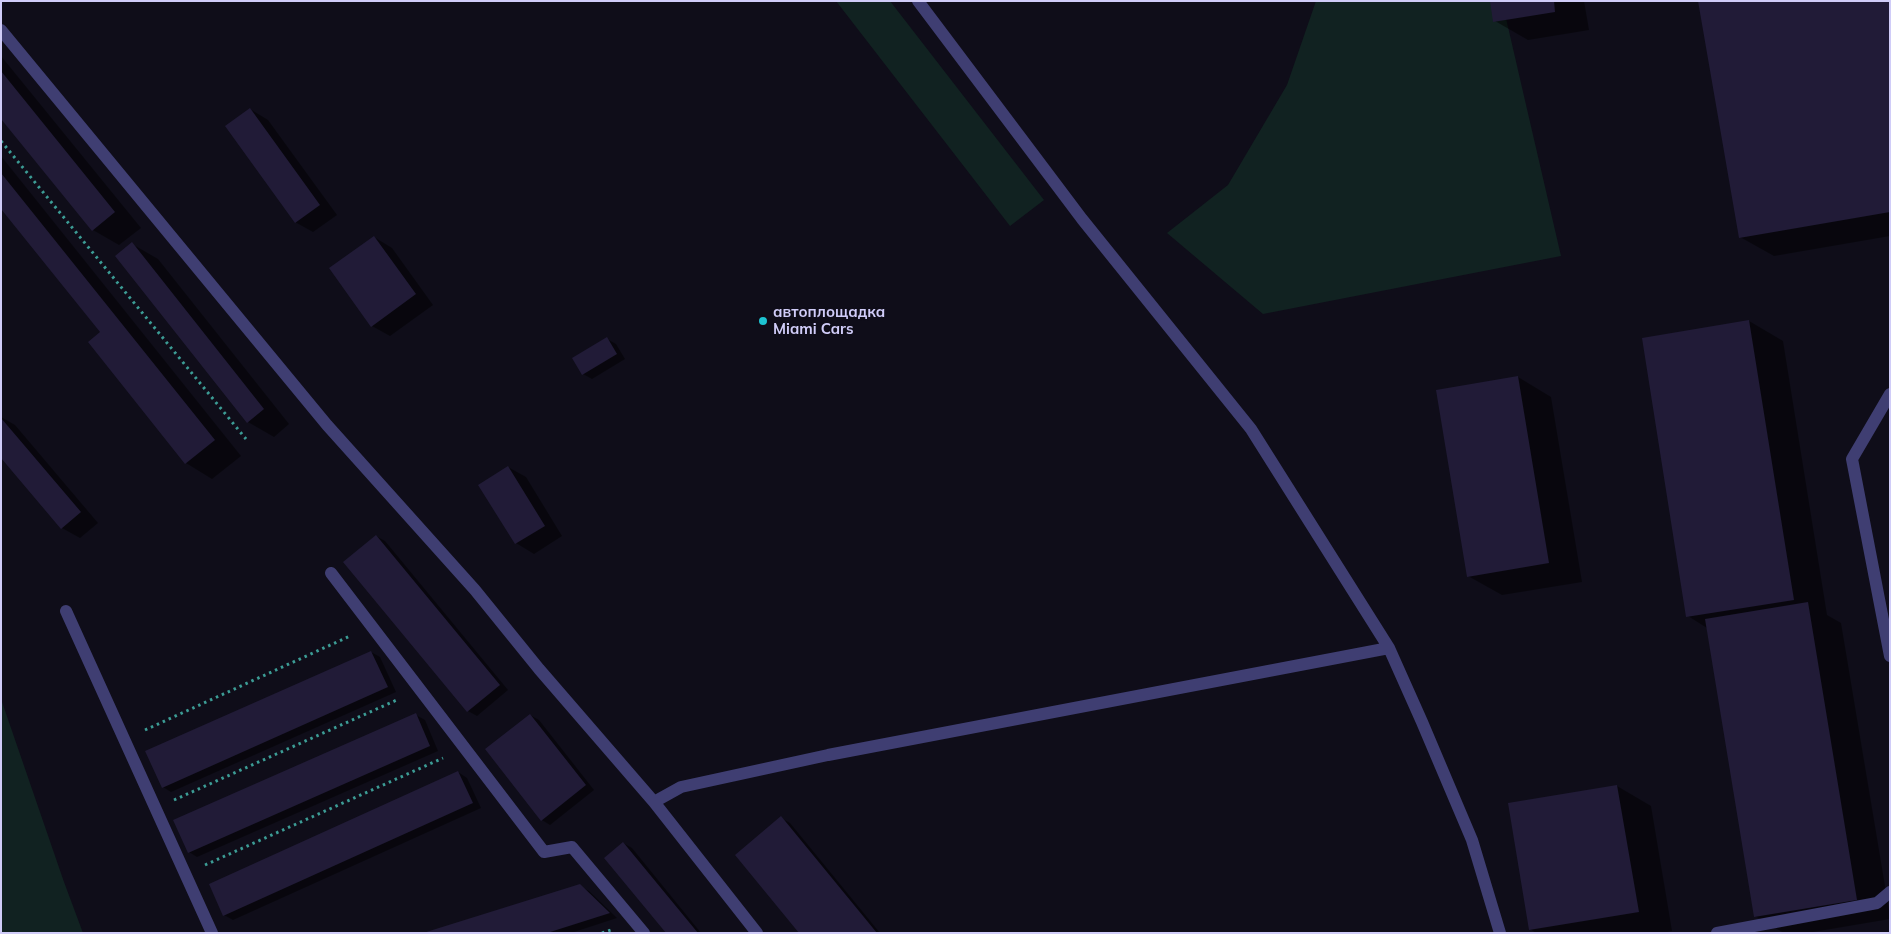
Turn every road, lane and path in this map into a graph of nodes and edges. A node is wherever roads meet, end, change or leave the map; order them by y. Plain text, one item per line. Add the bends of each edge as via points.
1 (918, 1) edge
2 (1, 30) edge
3 (1, 141) edge
4 (1890, 394) edge
5 (246, 439) dead end
6 (331, 573) dead end
7 (66, 611) dead end
8 (371, 626) junction
9 (1389, 648) junction
10 (1890, 656) edge
11 (420, 690) junction
12 (124, 740) junction
13 (465, 748) junction
14 (654, 802) junction
15 (156, 809) junction
16 (185, 874) junction
17 (1890, 892) edge
18 (212, 933) edge
19 (644, 933) edge
20 (757, 933) edge
21 (1500, 933) edge
22 (1717, 933) edge

1 - 9 street via 1082,219 1251,429
2 - 14 street via 327,425 474,590
3 - 5 path
4 - 10 street via 1852,459
6 - 8 street
7 - 12 street
8 - 11 street
8 - 12 path
9 - 14 street via 828,755 681,787
9 - 21 street via 1472,840
11 - 13 street
11 - 15 path
12 - 15 street
13 - 16 path
13 - 19 street via 544,852 572,847
14 - 20 street
15 - 16 street
16 - 18 street
17 - 22 street via 1877,903

